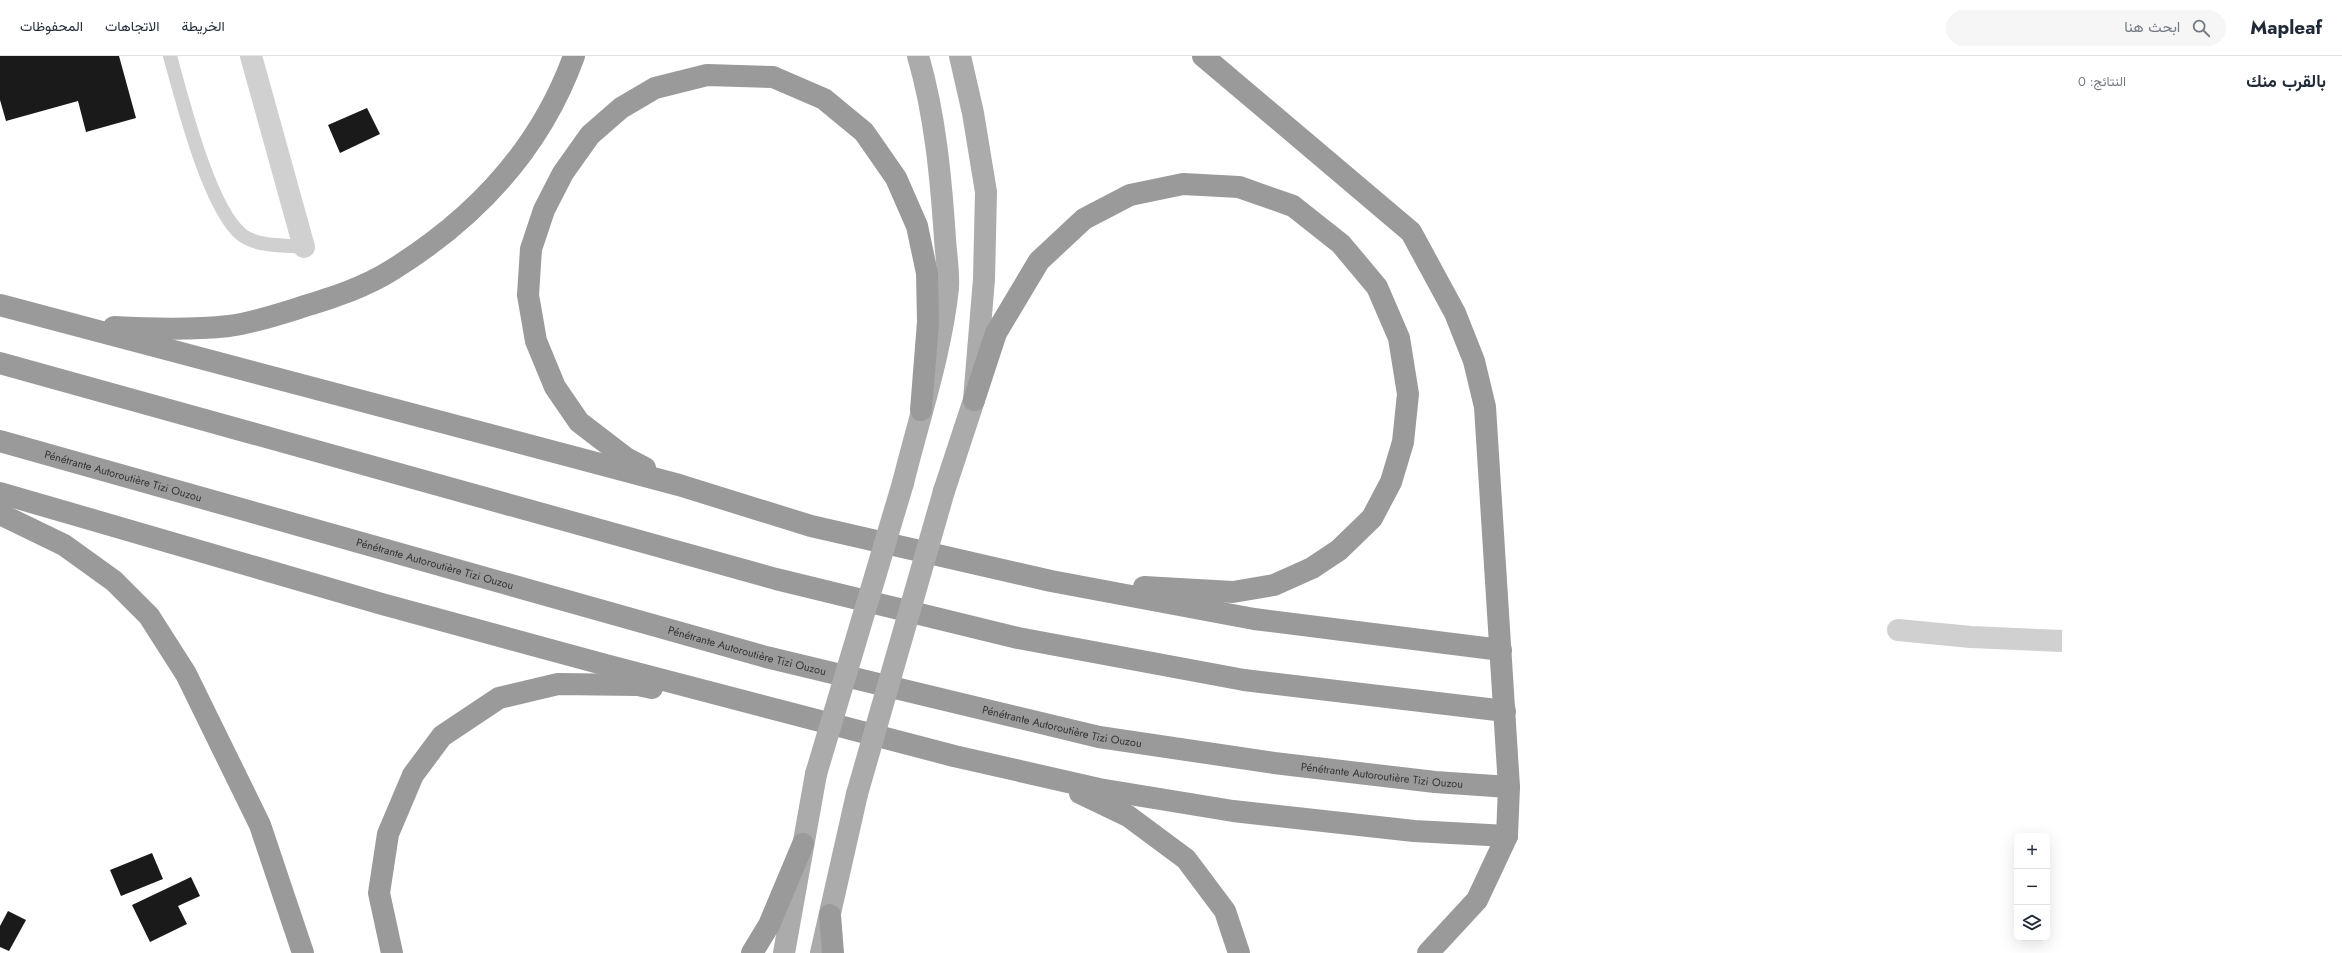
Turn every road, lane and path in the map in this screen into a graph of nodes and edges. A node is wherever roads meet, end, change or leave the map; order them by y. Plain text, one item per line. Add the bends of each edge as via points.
1 (170, 56) edge
2 (250, 56) edge
3 (574, 56) edge
4 (918, 56) edge
5 (960, 56) edge
6 (1203, 56) edge
7 (304, 247) joint
8 (0, 305) edge
9 (69, 324) junction
10 (0, 363) edge
11 (974, 400) junction
12 (921, 410) junction
13 (0, 441) edge
14 (679, 485) junction
15 (0, 493) edge
16 (0, 514) edge
17 (1051, 581) junction
18 (1898, 630) dead end
19 (2062, 641) edge
20 (1501, 650) junction
21 (765, 706) junction
22 (1505, 711) junction
23 (954, 756) junction
24 (1509, 787) junction
25 (1507, 836) junction
26 (803, 844) junction
27 (830, 915) junction
28 (303, 953) edge
29 (392, 953) edge
30 (752, 953) edge
31 (784, 953) edge
32 (821, 953) edge
33 (832, 953) edge
34 (1239, 953) edge
35 (1428, 953) edge

1 - 7 lane via 207,177 229,221 242,235 255,242
2 - 7 street
3 - 9 highway via 568,74 533,141 486,197 444,234 391,271 340,295 280,314 230,326 152,329
4 - 12 main road via 927,87 943,209 948,286 937,360
5 - 11 main road via 973,113 986,192 984,280
6 - 20 highway via 1411,232 1456,313 1474,361 1485,407
8 - 9 highway
9 - 14 highway
10 - 22 highway via 776,579 1018,638 1244,680
11 - 17 highway via 996,334 1038,261 1084,219 1130,195 1183,184 1239,187 1293,206 1341,244 1377,287 1399,338 1408,394 1401,449 1391,482 1372,518 1340,550 1312,568 1274,585 1233,592
11 - 27 main road, bridge via 944,491 857,794
12 - 14 highway via 928,322 927,273 917,226 896,178 864,132 824,99 773,76 707,75 655,88 621,108 590,135 563,173 544,210 531,249 528,295 536,341 555,387 579,422 626,458
12 - 26 main road, bridge via 903,483 816,774
13 - 24 highway, Pénétrante Autoroutière Tizi Ouzou via 766,657 1099,736 1274,763 1435,782
14 - 17 highway via 811,526
15 - 21 highway via 390,606
16 - 28 highway via 64,545 114,581 149,616 186,674 260,825
17 - 20 highway via 1254,619
18 - 19 street via 1970,637
20 - 22 highway
21 - 23 highway
21 - 29 highway via 638,685 558,684 499,698 449,731 442,736 413,775 388,834 379,893
22 - 24 highway
23 - 25 highway via 1099,789 1233,811 1414,831
23 - 34 highway via 1075,791 1128,816 1186,859 1225,911
24 - 25 highway
25 - 35 highway via 1476,900
26 - 30 highway via 769,926
26 - 31 main road
27 - 32 main road
27 - 33 highway

